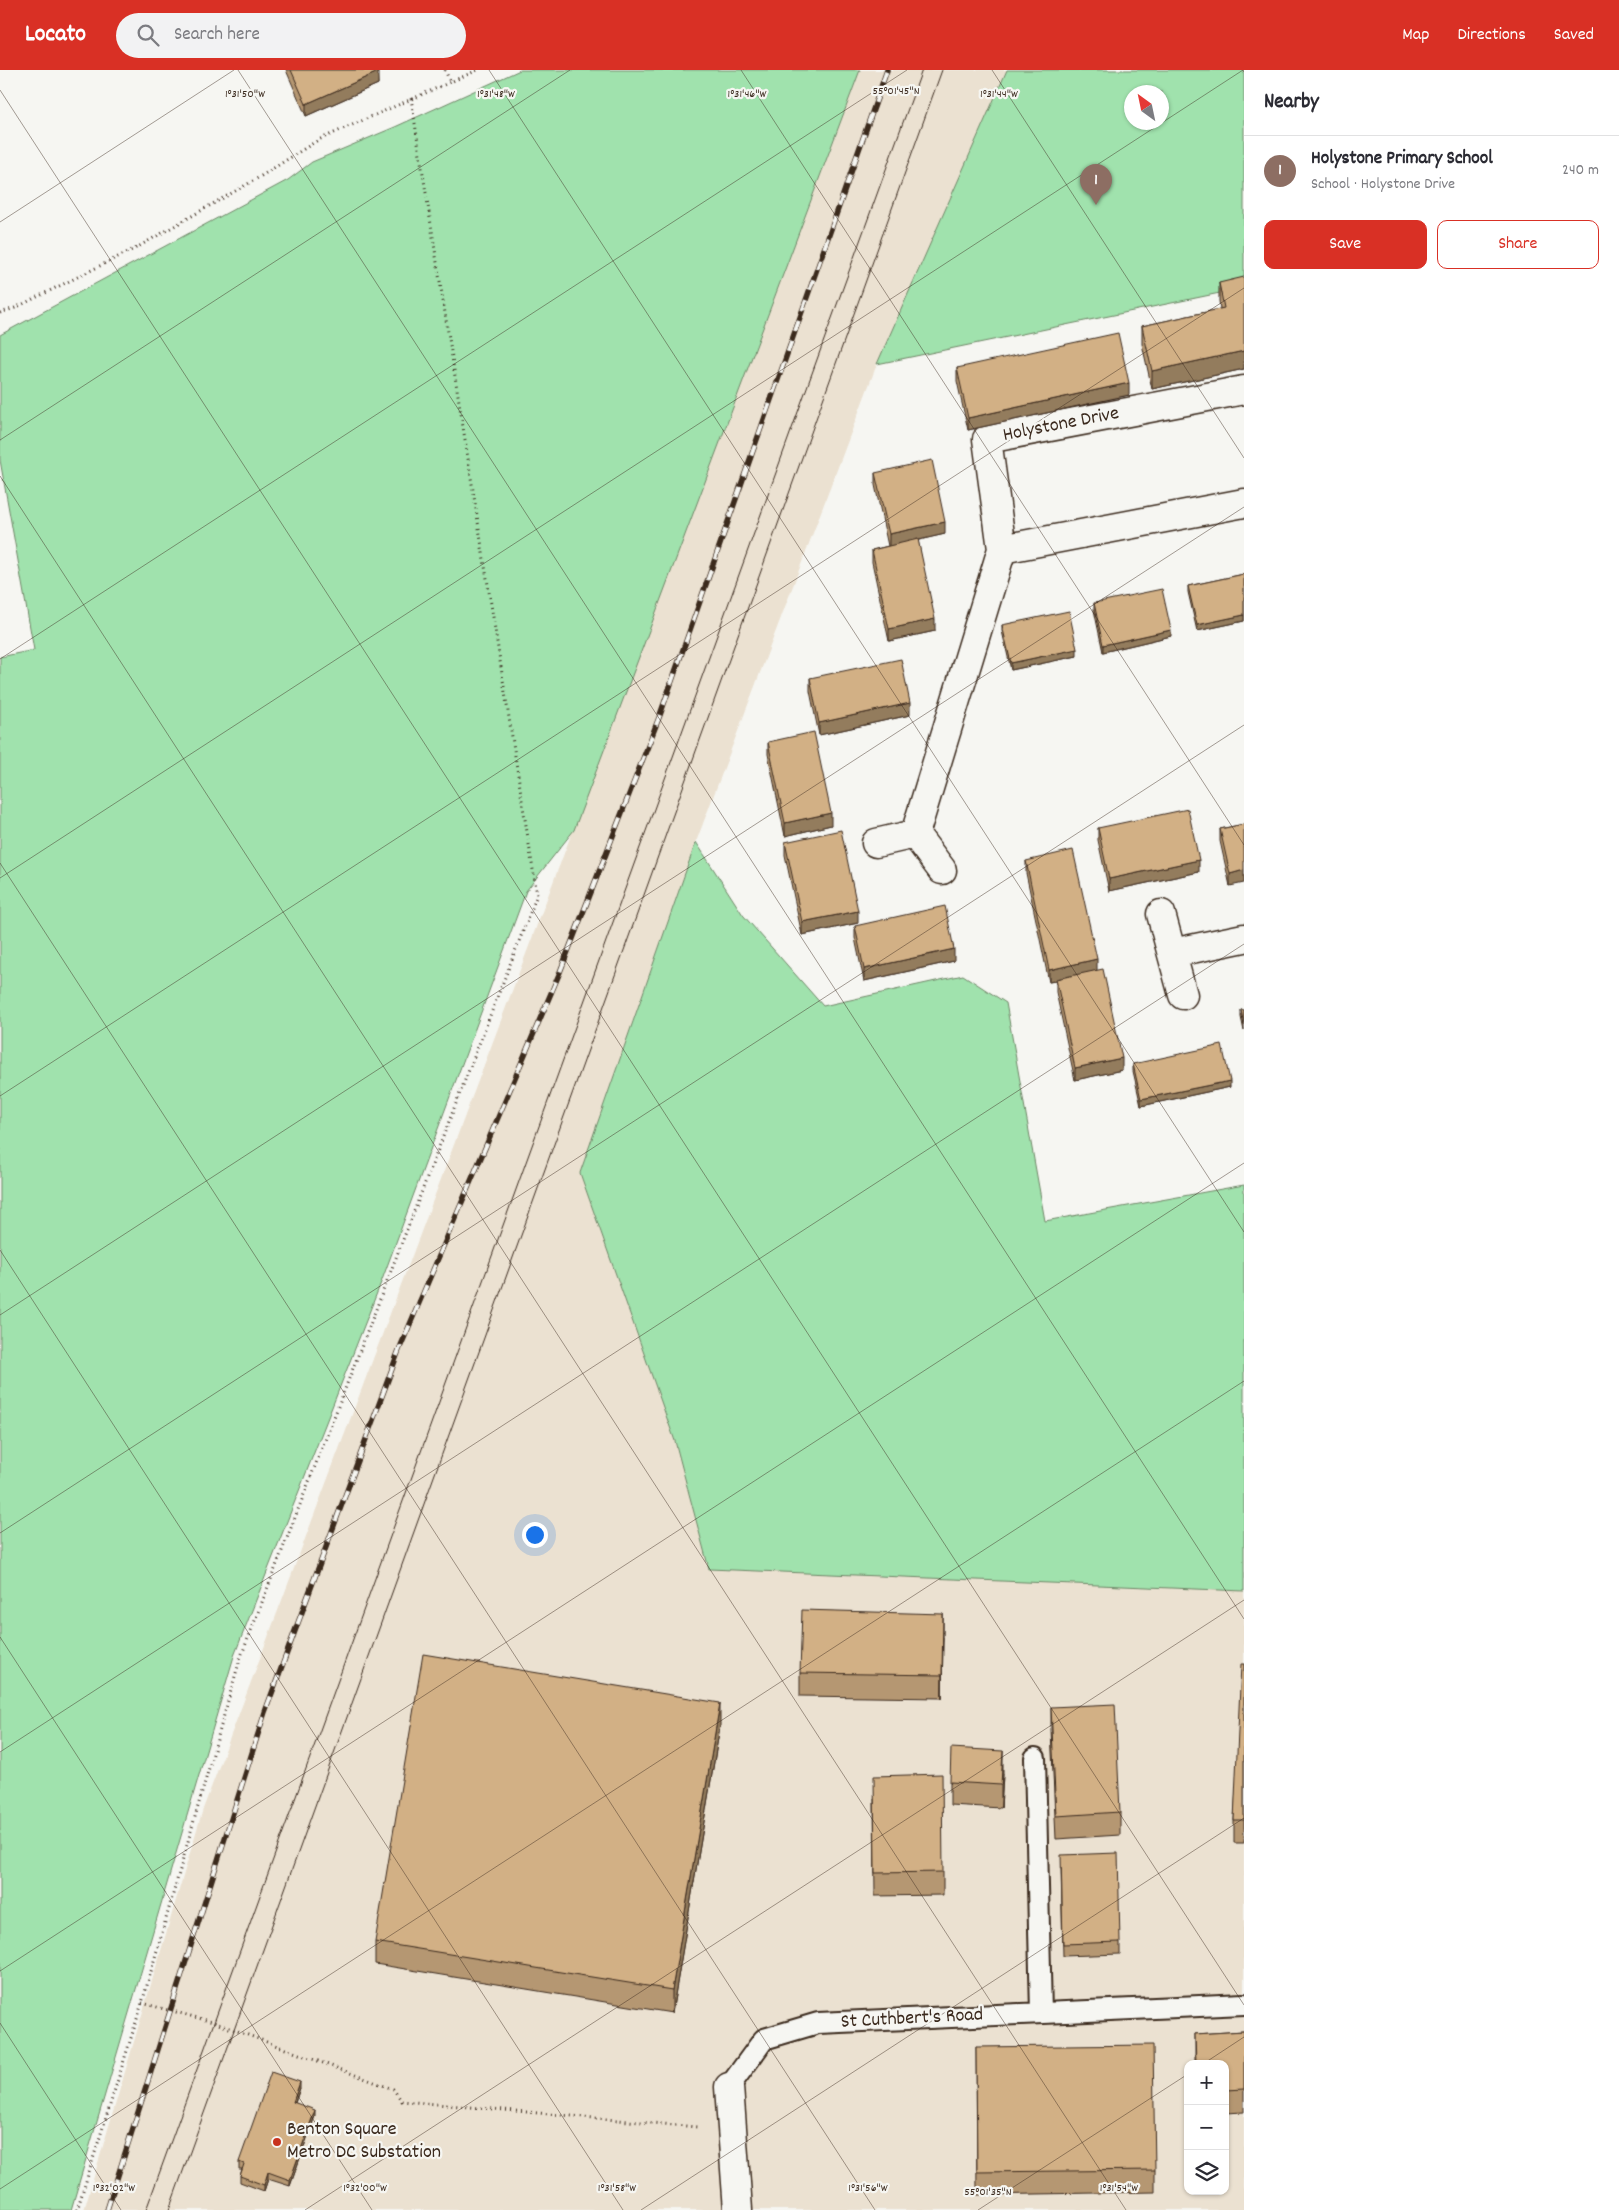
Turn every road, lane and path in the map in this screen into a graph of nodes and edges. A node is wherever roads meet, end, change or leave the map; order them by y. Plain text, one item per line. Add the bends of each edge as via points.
1 (444, 70) edge
2 (478, 70) edge
3 (450, 82) junction
4 (411, 98) junction
5 (0, 313) edge
6 (1244, 390) edge
7 (1244, 503) edge
8 (1002, 549) junction
9 (915, 834) junction
10 (876, 843) dead end
11 (942, 870) dead end
12 (1161, 914) dead end
13 (1244, 938) edge
14 (1172, 953) junction
15 (1183, 995) dead end
16 (1035, 1758) dead end
17 (142, 2003) junction
18 (1244, 2004) edge
19 (1041, 2013) junction
20 (729, 2087) joint
21 (732, 2130) junction
22 (77, 2210) edge
23 (738, 2210) edge

1 - 3 path
2 - 3 path
3 - 4 path
4 - 5 path via 318,140 136,248
4 - 17 path via 537,895 240,1659
6 - 8 street, Holystone Drive via 987,440
7 - 8 street
8 - 9 street, Holystone Drive
9 - 10 street
9 - 11 street
12 - 14 street
13 - 14 street
14 - 15 street
16 - 19 lane
17 - 21 path via 213,2022 393,2089 402,2101
17 - 22 path
18 - 19 lane, St Cuthbert's Road
19 - 20 lane, St Cuthbert's Road via 818,2023 764,2039
20 - 21 street, St Cuthbert's Road
21 - 23 street, St Cuthbert's Road

